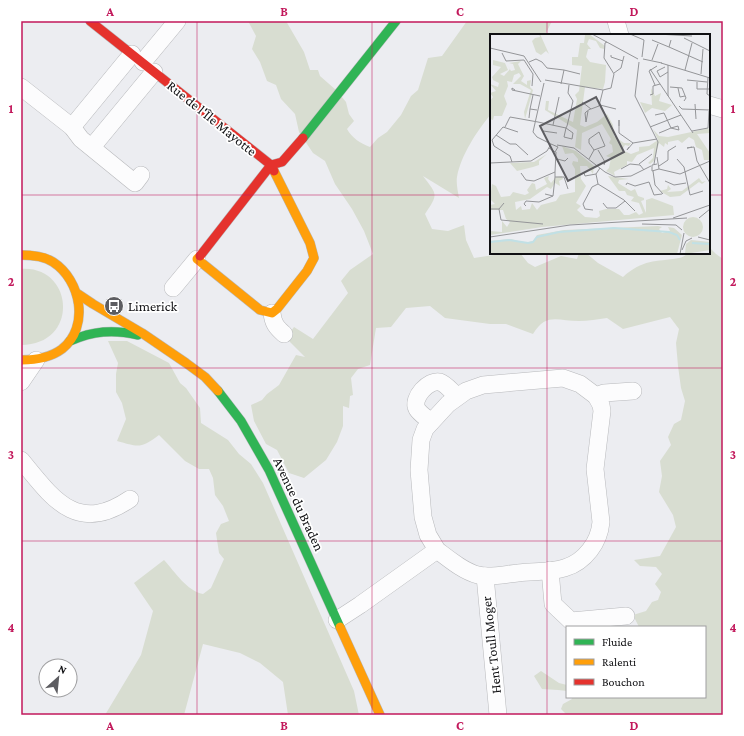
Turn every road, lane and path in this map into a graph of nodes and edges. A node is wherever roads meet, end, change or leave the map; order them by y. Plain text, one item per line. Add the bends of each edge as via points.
1 (90, 21) edge
2 (177, 21) edge
3 (396, 21) edge
4 (616, 21) edge
5 (620, 34) edge
6 (143, 63) junction
7 (21, 87) edge
8 (710, 105) edge
9 (723, 109) edge
10 (72, 127) junction
11 (92, 147) junction
12 (271, 165) junction
13 (141, 175) dead end
14 (23, 254) edge
15 (197, 259) junction
16 (173, 288) dead end
17 (78, 294) junction
18 (272, 313) junction
19 (284, 334) dead end
20 (149, 338) junction
21 (70, 341) junction
22 (28, 360) edge
23 (21, 382) edge
24 (633, 391) dead end
25 (457, 396) junction
26 (596, 396) junction
27 (431, 422) junction
28 (21, 460) edge
29 (130, 499) dead end
30 (437, 550) junction
31 (550, 570) junction
32 (484, 576) junction
33 (626, 616) dead end
34 (337, 620) junction
35 (380, 715) edge
36 (498, 715) edge

1 - 6 street, Rue de l'Île Mayotte
2 - 6 street
3 - 12 street via 286,158
4 - 5 street
6 - 10 street
6 - 11 street, Rue de l'Île Mayotte
6 - 12 street, Rue de l'Île Mayotte
7 - 10 street
8 - 9 street
10 - 11 street via 81,139
11 - 13 street via 135,183
12 - 15 street, Rue de l'Île Mayotte
12 - 18 street, Rue de l'Île Mayotte via 310,242 314,258 307,271
14 - 17 street via 40,256 60,266 70,277
15 - 16 street, Rue de l'Île Mayotte
15 - 18 street via 260,310
17 - 20 street, Avenue du Braden
17 - 21 street via 78,322
18 - 19 street via 276,328
20 - 21 street, Avenue du Braden via 110,330 80,336
20 - 34 street, Avenue du Braden via 196,369 218,390 247,429 269,470
21 - 22 street via 50,356
22 - 23 street
24 - 26 street
25 - 26 street, Hent Toull Moger via 483,385 563,378 580,384
25 - 27 street, Hent Toull Moger
25 - 27 street via 438,382 431,383 424,389 416,406
26 - 31 street, Hent Toull Moger via 602,411 595,469 600,531 594,544 577,564 564,569
27 - 30 street, Hent Toull Moger via 421,440 419,470 426,527
28 - 29 street via 55,500 84,514 109,511
30 - 32 street, Hent Toull Moger via 468,570
30 - 34 street
31 - 32 street, Hent Toull Moger
31 - 33 street via 553,604 571,621
32 - 36 street, Hent Toull Moger
34 - 35 street, Avenue du Braden

